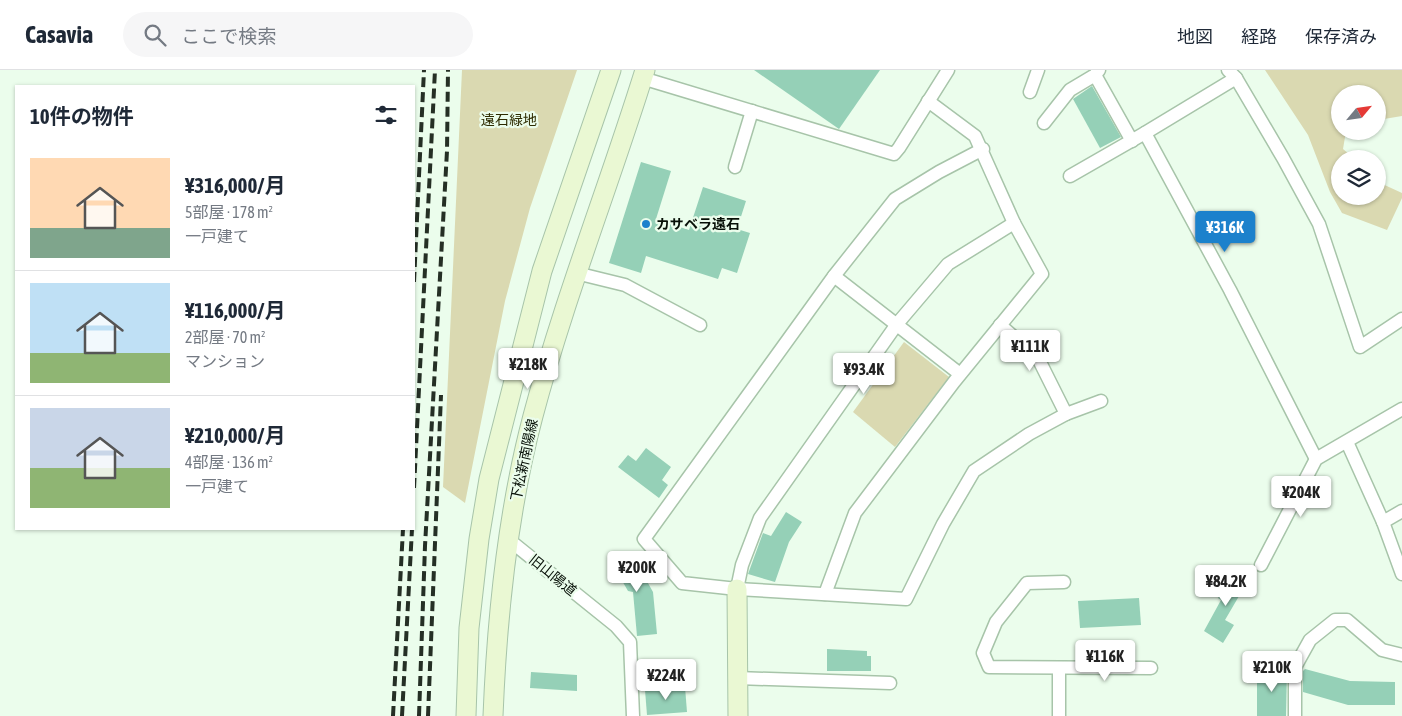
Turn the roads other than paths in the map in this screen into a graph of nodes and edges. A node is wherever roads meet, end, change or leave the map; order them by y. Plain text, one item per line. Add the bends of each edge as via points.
1 (611, 70) edge
2 (948, 70) edge
3 (1038, 70) edge
4 (1097, 72) edge
5 (644, 74) edge
6 (1232, 74) edge
7 (1030, 92) dead end
8 (928, 100) junction
9 (752, 111) junction
10 (1044, 123) dead end
11 (1145, 133) junction
12 (1132, 141) junction
13 (982, 150) junction
14 (735, 167) dead end
15 (1070, 176) dead end
16 (1014, 223) junction
17 (576, 274) junction
18 (834, 276) junction
19 (1402, 319) edge
20 (897, 324) junction
21 (700, 325) dead end
22 (1000, 325) junction
23 (960, 374) junction
24 (1101, 401) dead end
25 (1402, 409) edge
26 (1066, 414) junction
27 (1347, 442) junction
28 (1316, 459) junction
29 (1402, 511) edge
30 (1383, 522) junction
31 (508, 539) junction
32 (1261, 565) dead end
33 (1402, 574) edge
34 (1064, 582) dead end
35 (738, 589) junction
36 (825, 594) junction
37 (1402, 654) edge
38 (1059, 668) junction
39 (1151, 668) dead end
40 (737, 678) junction
41 (890, 683) dead end
42 (466, 716) edge
43 (493, 716) edge
44 (633, 716) edge
45 (738, 716) edge
46 (1059, 716) edge
47 (1295, 716) edge

1 - 42 main road, 下松新南陽線 via 542,271 489,478 469,628
2 - 8 street
3 - 7 street
4 - 10 street via 1070,90
4 - 12 street
5 - 9 street
5 - 17 main road, 下松新南陽線
6 - 11 street
6 - 19 street via 1319,224 1360,347
8 - 9 street via 894,154
8 - 13 street via 975,136
9 - 14 street
11 - 12 street
11 - 28 street
12 - 15 street
13 - 16 street
13 - 18 street via 895,199
16 - 20 street via 948,264
16 - 22 street via 1042,274
17 - 21 street via 626,285
17 - 31 main road, 下松新南陽線 via 533,416
18 - 20 street
18 - 35 street via 644,539 682,583
20 - 23 street
20 - 35 street via 760,518 742,565
22 - 23 street
22 - 26 street via 1038,358
23 - 36 street via 855,513
24 - 26 street
25 - 27 street
26 - 36 street via 1028,434 974,471 943,524 906,599
27 - 28 street
27 - 30 street
28 - 32 street
29 - 30 street
30 - 33 street
31 - 43 main road, 下松新南陽線 via 496,646
31 - 44 street, 旧山陽道 via 616,626 630,642
34 - 38 street via 1027,583 996,622 983,654 988,667
35 - 36 street
35 - 40 main road
37 - 47 street via 1382,650 1347,620 1336,620 1310,640 1296,667
38 - 39 street
38 - 46 street
40 - 41 street
40 - 45 main road

